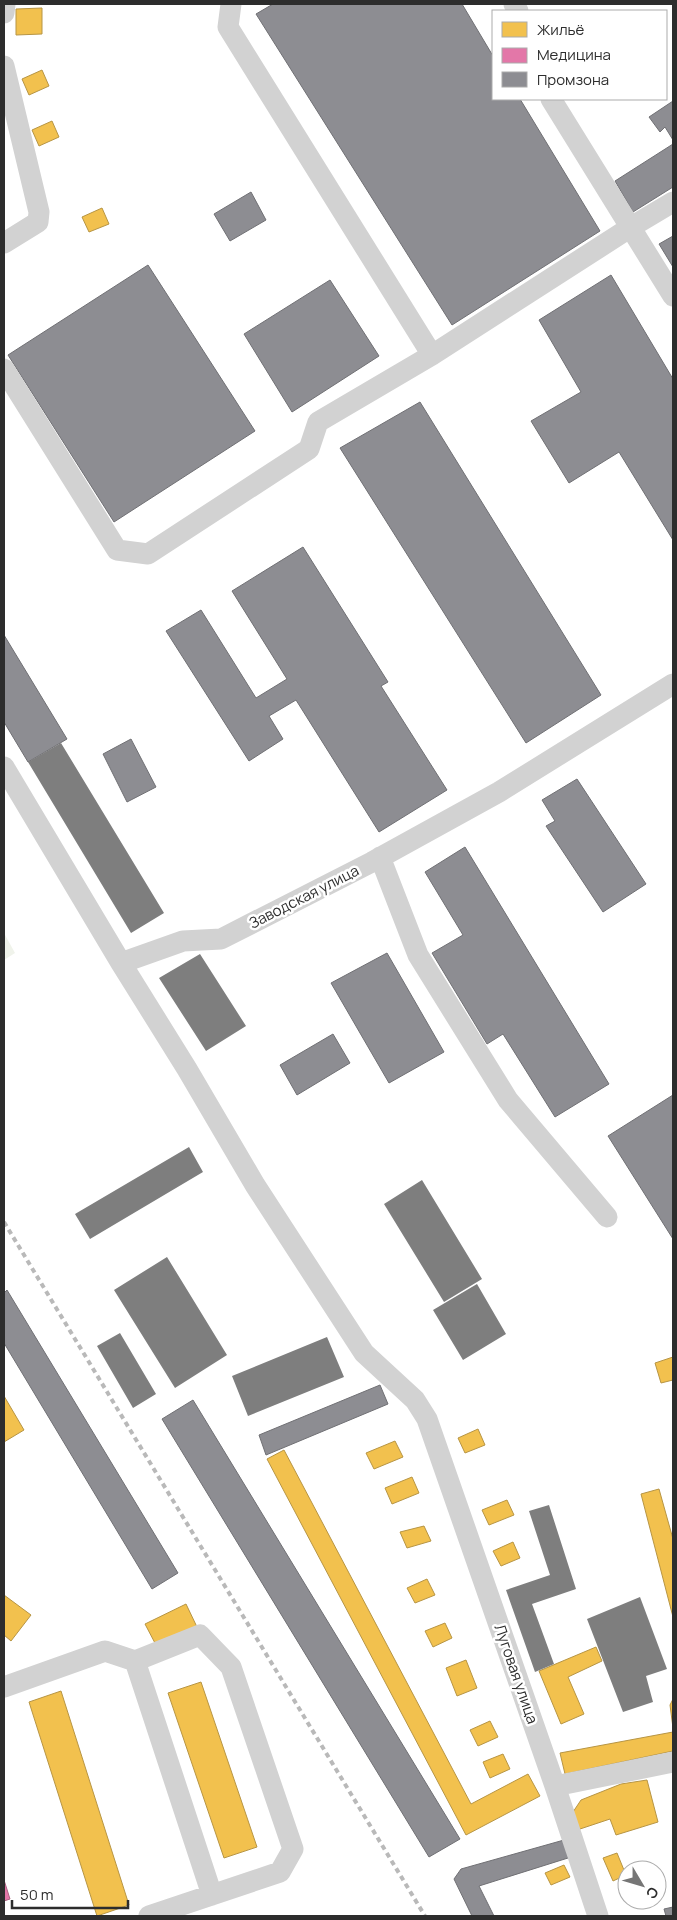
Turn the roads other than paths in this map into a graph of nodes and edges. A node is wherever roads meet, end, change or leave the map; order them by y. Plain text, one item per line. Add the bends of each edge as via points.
1 (5, 4) edge
2 (230, 4) edge
3 (4, 13) edge
4 (4, 66) edge
5 (552, 100) edge
6 (673, 202) edge
7 (631, 227) junction
8 (4, 243) edge
9 (673, 296) edge
10 (432, 355) junction
11 (4, 369) edge
12 (673, 684) edge
13 (4, 768) edge
14 (380, 857) junction
15 (121, 963) junction
16 (607, 1217) dead end
17 (135, 1661) junction
18 (4, 1687) edge
19 (673, 1762) edge
20 (555, 1786) junction
21 (212, 1895) junction
22 (149, 1916) edge
23 (598, 1916) edge

1 - 3 street
2 - 10 street via 228,27
4 - 8 street via 39,212 38,222
5 - 7 street
6 - 7 street
7 - 9 street
7 - 10 street
10 - 11 street via 318,422 309,449 148,554 117,550
12 - 14 street, Заводская улица via 499,792
13 - 15 street
14 - 15 street, Заводская улица via 221,939 183,941
14 - 16 street via 418,955 508,1100
15 - 20 street, Луговая улица via 255,1185 364,1353 415,1400 432,1432
17 - 18 street via 105,1651
17 - 21 street
17 - 21 street via 200,1635 231,1667 293,1849 280,1872
19 - 20 street
20 - 23 street, Луговая улица
21 - 22 street

